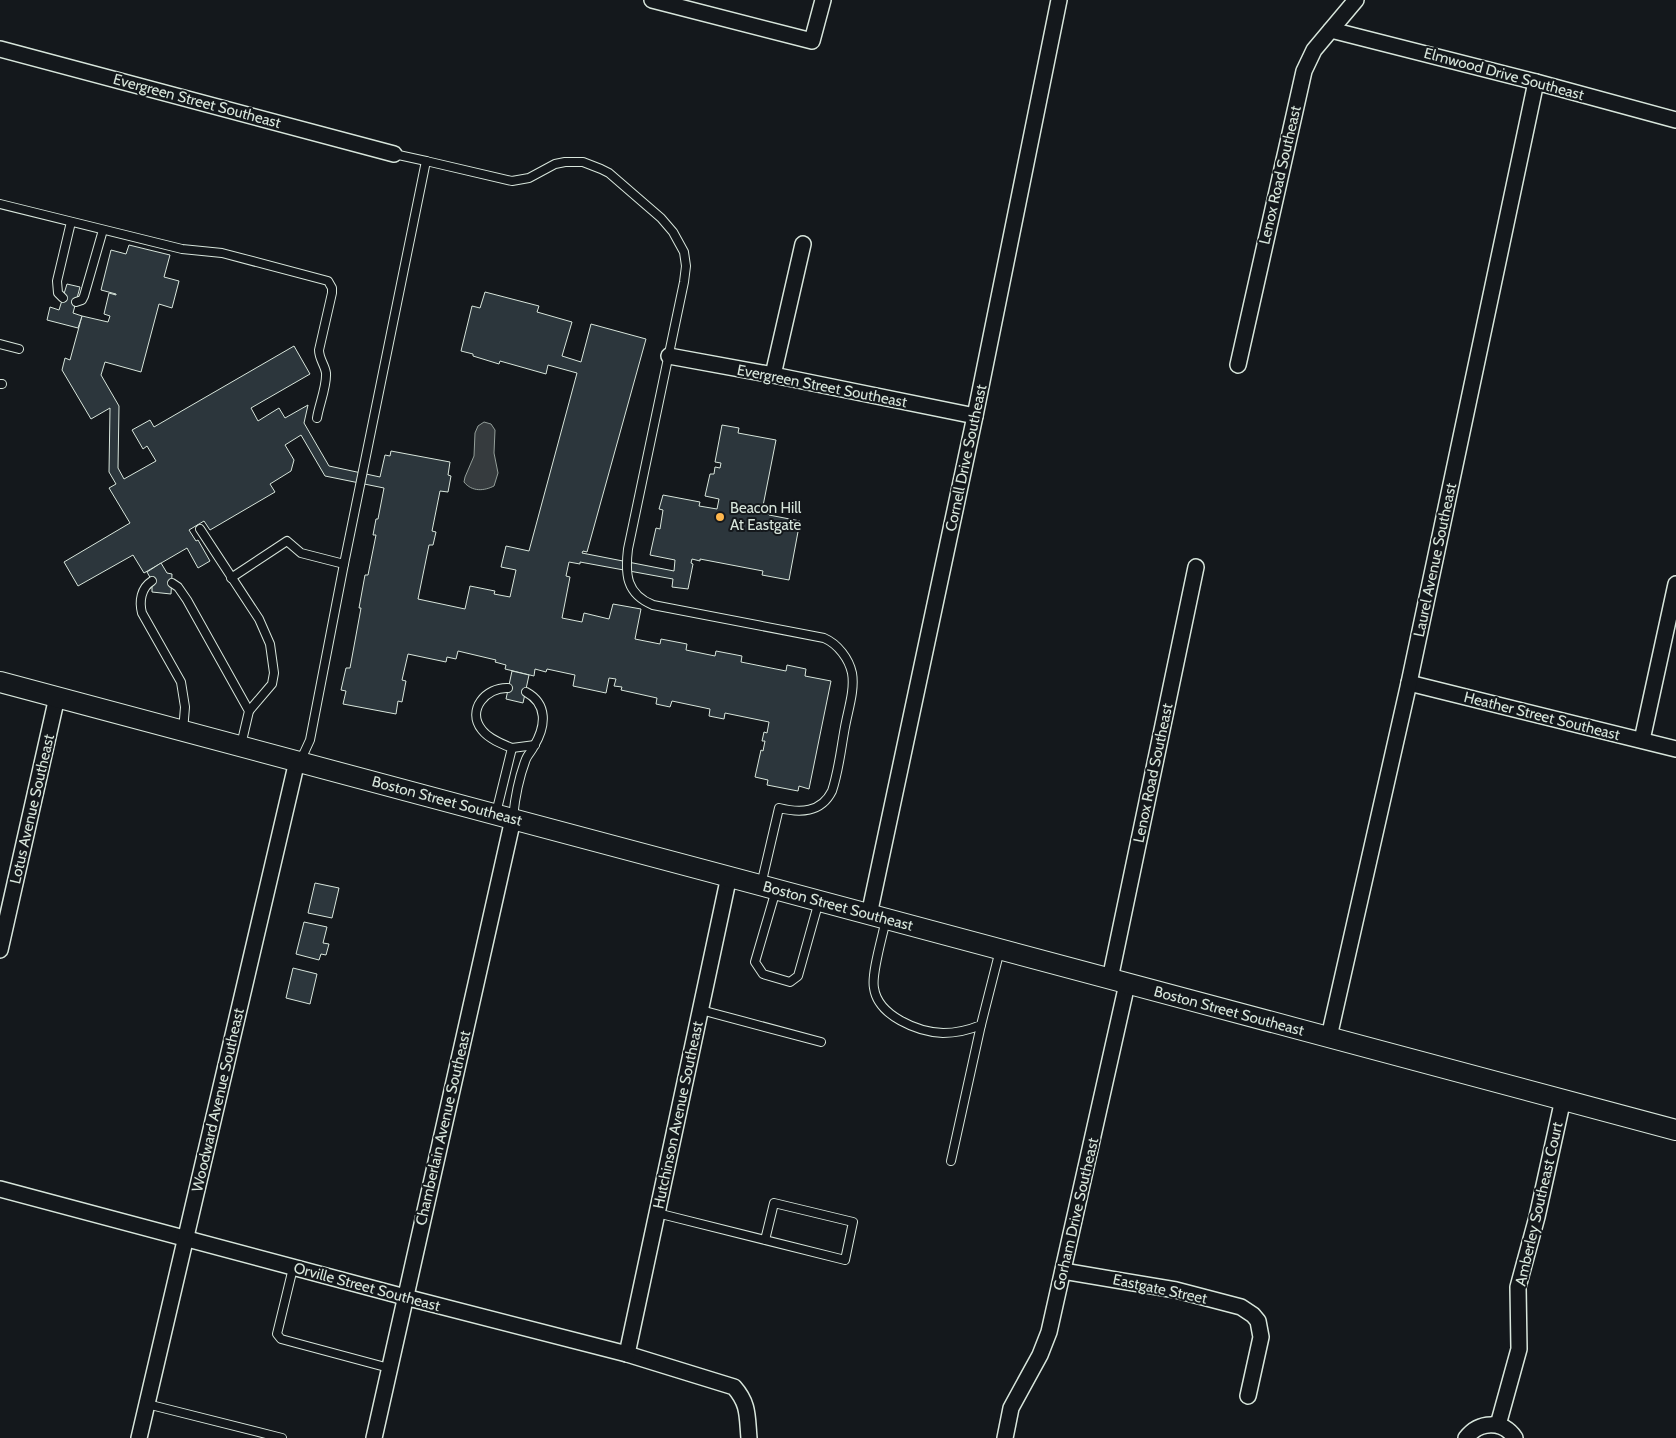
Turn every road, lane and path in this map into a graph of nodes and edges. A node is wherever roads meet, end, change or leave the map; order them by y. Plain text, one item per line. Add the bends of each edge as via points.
1 (652, 0) edge
2 (822, 0) edge
3 (1059, 0) edge
4 (1356, 0) edge
5 (1331, 30) junction
6 (0, 49) edge
7 (1536, 82) junction
8 (1676, 120) edge
9 (394, 154) joint
10 (426, 161) junction
11 (0, 204) edge
12 (72, 222) junction
13 (103, 230) junction
14 (803, 244) dead end
15 (62, 298) dead end
16 (76, 302) dead end
17 (0, 344) edge
18 (19, 349) dead end
19 (669, 356) junction
20 (1238, 365) dead end
21 (772, 375) junction
22 (974, 416) junction
23 (317, 418) dead end
24 (200, 529) dead end
25 (344, 564) junction
26 (1196, 567) dead end
27 (230, 578) junction
28 (152, 582) dead end
29 (172, 583) dead end
30 (1676, 584) edge
31 (0, 682) edge
32 (1408, 683) junction
33 (508, 688) dead end
34 (526, 692) dead end
35 (57, 697) junction
36 (249, 711) junction
37 (183, 730) junction
38 (1642, 740) junction
39 (535, 744) junction
40 (241, 746) junction
41 (512, 748) junction
42 (1676, 749) edge
43 (298, 761) junction
44 (504, 817) junction
45 (729, 876) junction
46 (769, 887) junction
47 (819, 901) junction
48 (877, 917) junction
49 (0, 950) edge
50 (1000, 950) junction
51 (1119, 981) junction
52 (701, 1010) junction
53 (981, 1025) junction
54 (1329, 1037) junction
55 (821, 1042) dead end
56 (1563, 1099) junction
57 (1676, 1130) edge
58 (951, 1161) dead end
59 (0, 1189) edge
60 (657, 1213) junction
61 (186, 1239) junction
62 (765, 1240) junction
63 (294, 1268) junction
64 (1063, 1270) junction
65 (405, 1297) junction
66 (627, 1354) junction
67 (389, 1368) junction
68 (1248, 1396) dead end
69 (147, 1404) junction
70 (1498, 1425) junction
71 (139, 1438) edge
72 (282, 1438) edge
73 (374, 1438) edge
74 (750, 1438) edge
75 (1006, 1438) edge
76 (1466, 1438) edge
77 (1515, 1438) edge

1 - 2 street via 812,41
3 - 22 street, Cornell Drive Southeast
4 - 5 street, Lenox Road Southeast
5 - 7 street, Elmwood Drive Southeast
5 - 20 street, Lenox Road Southeast via 1314,50 1304,71
6 - 9 street, Evergreen Street Southeast
7 - 8 street, Elmwood Drive Southeast
7 - 32 street, Laurel Avenue Southeast
9 - 10 lane
10 - 19 lane via 507,180 529,178 565,162 583,162 609,173 668,225 684,252 684,282
10 - 25 lane
11 - 12 lane
12 - 13 lane
12 - 15 lane via 57,281
13 - 16 lane via 84,296
13 - 23 lane via 182,249 222,253 328,282 332,293 318,353 326,374
14 - 21 street
17 - 18 lane
19 - 21 street, Evergreen Street Southeast
19 - 46 lane via 628,549 626,576 631,587 641,599 652,604 824,638 835,644 852,673 851,694 832,791 824,803 811,810 779,808
21 - 22 street, Evergreen Street Southeast
22 - 48 street, Cornell Drive Southeast
24 - 27 lane
25 - 27 lane via 308,556 287,541
25 - 43 lane via 310,740
26 - 51 street, Lenox Road Southeast
27 - 36 lane via 264,627 274,663 272,684
28 - 37 lane via 144,588 140,603 142,613 181,682 185,707
29 - 36 lane via 187,600
30 - 38 street
31 - 35 street, Boston Street Southeast
32 - 38 street, Heather Street Southeast
32 - 54 street, Laurel Avenue Southeast
33 - 41 lane via 495,689 485,695 477,716 484,733
34 - 39 lane via 536,698 542,710 542,724
35 - 37 street, Boston Street Southeast
35 - 49 street, Lotus Avenue Southeast
36 - 40 lane
37 - 40 street, Boston Street Southeast
38 - 42 street, Heather Street Southeast
39 - 41 lane
39 - 44 lane via 526,761 517,795
40 - 43 street, Boston Street Southeast
41 - 44 lane
43 - 44 street, Boston Street Southeast
43 - 61 street, Woodward Avenue Southeast
44 - 45 street, Boston Street Southeast
44 - 65 street, Chamberlain Avenue Southeast
45 - 46 street, Boston Street Southeast
45 - 52 street, Hutchinson Avenue Southeast
46 - 47 street, Boston Street Southeast
46 - 47 lane via 755,962 763,974 790,982 798,976
47 - 48 street, Boston Street Southeast
48 - 50 street, Boston Street Southeast
48 - 53 lane via 873,986 876,999 884,1009 898,1021 942,1033 962,1032
50 - 51 street, Boston Street Southeast
50 - 53 lane
51 - 54 street, Boston Street Southeast
51 - 64 street, Gorham Drive Southeast
52 - 55 lane
52 - 60 street, Hutchinson Avenue Southeast
53 - 58 lane
54 - 56 street, Boston Street Southeast
56 - 57 street, Boston Street Southeast
56 - 70 street, Amberley Southeast Court via 1538,1217 1518,1287 1518,1349
59 - 61 street, Orville Street Southeast
60 - 62 lane
60 - 66 street, Hutchinson Avenue Southeast
61 - 63 street, Orville Street Southeast
61 - 69 street, Woodward Avenue Southeast
62 - 62 lane via 845,1260 853,1222 774,1204
63 - 65 street, Orville Street Southeast
63 - 67 lane via 277,1334 281,1339
64 - 68 street, Eastgate Street via 1176,1290 1241,1307 1253,1315 1261,1337
64 - 75 street, Gorham Drive Southeast via 1049,1332 1011,1408
65 - 66 street, Orville Street Southeast
65 - 67 street, Chamberlain Avenue Southeast
66 - 74 street, Orville Street Southeast via 734,1387 746,1406
67 - 73 street, Chamberlain Avenue Southeast
69 - 71 street, Woodward Avenue Southeast
69 - 72 lane
70 - 76 street via 1478,1427
70 - 77 street

